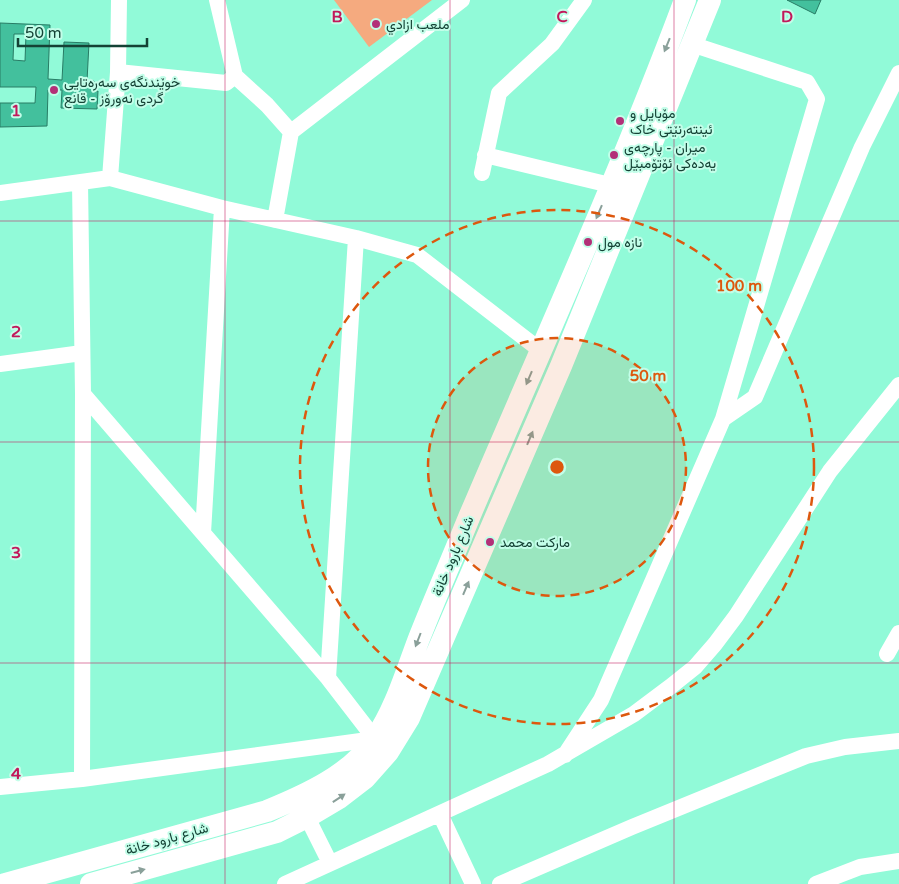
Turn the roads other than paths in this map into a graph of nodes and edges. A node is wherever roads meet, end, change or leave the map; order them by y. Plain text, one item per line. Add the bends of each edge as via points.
1 (119, 0) edge
2 (217, 0) edge
3 (462, 0) edge
4 (584, 0) edge
5 (685, 0) edge
6 (710, 0) edge
7 (692, 44) junction
8 (118, 72) junction
9 (899, 73) edge
10 (235, 76) junction
11 (291, 132) junction
12 (485, 154) junction
13 (482, 173) dead end
14 (110, 178) junction
15 (80, 182) junction
16 (610, 185) junction
17 (0, 193) edge
18 (222, 208) junction
19 (275, 220) junction
20 (356, 238) junction
21 (540, 350) junction
22 (82, 353) junction
23 (0, 364) edge
24 (899, 385) edge
25 (83, 394) junction
26 (724, 419) junction
27 (203, 533) junction
28 (430, 609) junction
29 (451, 622) junction
30 (899, 634) edge
31 (887, 654) dead end
32 (328, 678) junction
33 (375, 739) junction
34 (899, 740) edge
35 (565, 755) junction
36 (82, 779) junction
37 (0, 787) edge
38 (440, 814) junction
39 (307, 817) junction
40 (899, 861) edge
41 (330, 863) junction
42 (5, 884) edge
43 (91, 884) edge
44 (285, 884) edge
45 (473, 884) edge
46 (500, 884) edge
47 (816, 884) edge

1 - 8 street
2 - 10 street
3 - 11 street
4 - 12 street via 552,44 499,93
5 -> 16 main road, شارع بارود خانة
6 - 7 main road, شارع بارود خانة
7 - 26 street via 807,82 817,99
29 -> 7 main road, شارع بارود خانة via 561,366
8 - 10 street via 226,83
8 - 14 street
9 - 26 street via 862,148 755,397
10 - 11 street
11 - 19 street
12 - 13 street
12 - 16 street
14 - 15 street
14 - 18 street
15 - 17 street
15 - 22 street
16 -> 21 main road, شارع بارود خانة
18 - 19 street
18 - 27 street
19 - 20 street
20 - 21 street via 416,255
20 - 32 street
21 -> 28 main road, شارع بارود خانة
22 - 23 street
22 - 25 street
24 - 35 street via 830,471 736,616 695,667 634,714
25 - 27 street
25 - 36 street
26 - 35 street via 601,700
27 - 32 street
28 - 29 main road
28 -> 33 main road, شارع بارود خانة via 392,707
39 -> 29 main road, شارع بارود خانة via 365,778 388,752 409,718
30 - 31 street
32 - 33 street
33 - 36 street
33 - 42 main road, شارع بارود خانة via 364,753 328,781 300,798 267,811
34 - 46 street via 806,756
35 - 38 street
36 - 37 street
38 - 41 street
38 - 45 street
39 - 41 street
43 -> 39 main road, شارع بارود خانة via 277,832
40 - 47 street via 860,867
41 - 44 street

